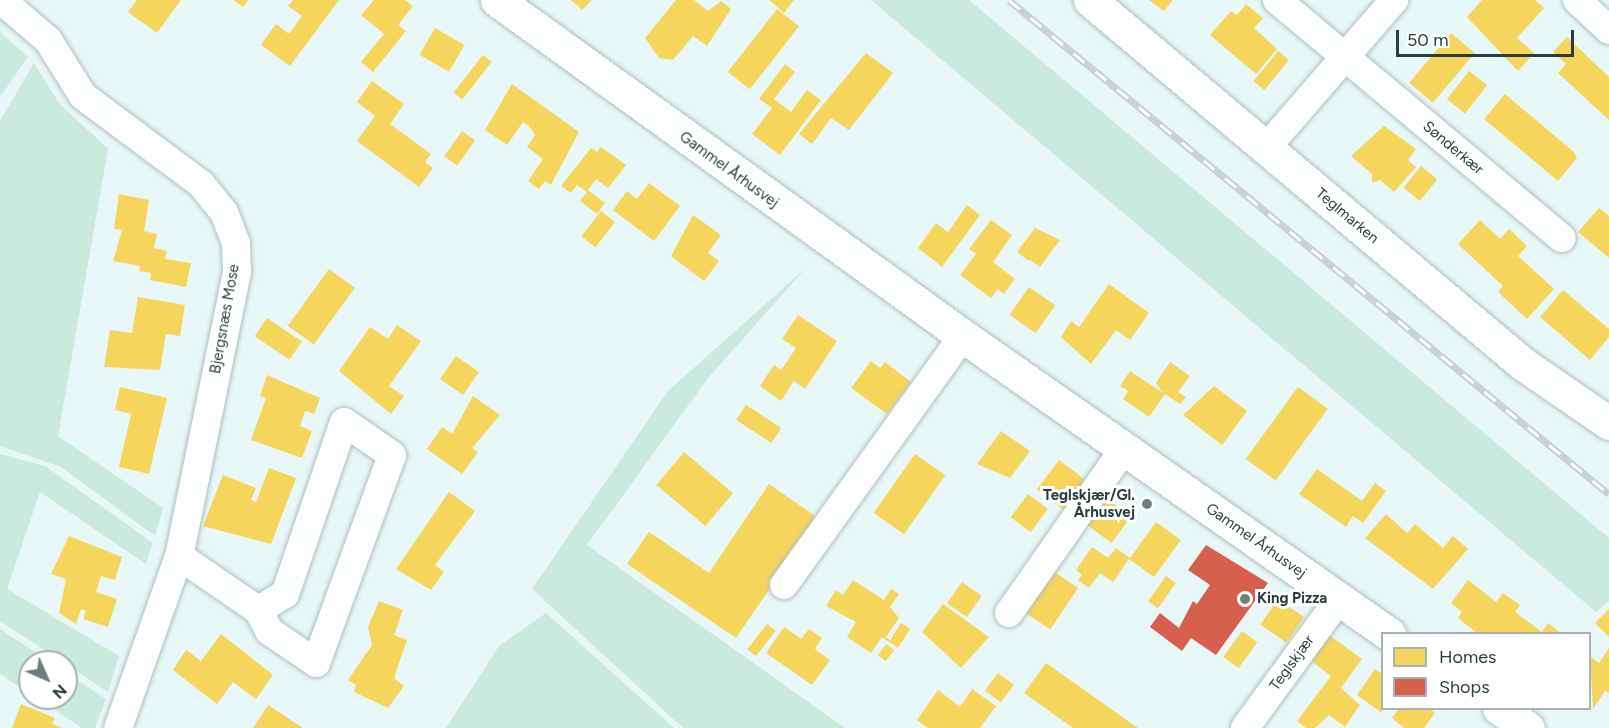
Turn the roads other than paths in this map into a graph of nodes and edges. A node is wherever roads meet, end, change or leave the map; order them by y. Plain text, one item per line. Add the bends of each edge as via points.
1 (1, 0) edge
2 (497, 0) edge
3 (1090, 0) edge
4 (1277, 0) edge
5 (1394, 0) edge
6 (1577, 0) edge
7 (1609, 30) edge
8 (1344, 58) junction
9 (1266, 148) junction
10 (1562, 238) dead end
11 (963, 336) junction
12 (1609, 423) edge
13 (1124, 449) junction
14 (179, 556) junction
15 (784, 585) dead end
16 (1339, 599) junction
17 (258, 610) junction
18 (1009, 613) dead end
19 (1388, 632) edge
20 (1502, 710) edge
21 (118, 728) edge
22 (1245, 728) edge
23 (1528, 728) edge

1 - 14 street, Bjergsnæs Mose via 48,40 83,96 201,184 224,212 236,243 237,272
2 - 11 street, Gammel Århusvej
3 - 9 street, Teglmarken
4 - 8 street, Sønderkær
5 - 8 street
6 - 7 street
8 - 9 street
8 - 10 street, Sønderkær
9 - 12 street, Teglmarken via 1523,364
11 - 13 street, Gammel Århusvej
11 - 15 street
13 - 16 street, Gammel Århusvej
13 - 18 street
14 - 17 street
14 - 21 street, Bjergsnæs Mose
16 - 19 street, Gammel Århusvej
16 - 22 street, Teglskjær
17 - 17 street via 269,631 316,663 392,455 344,422 285,594
20 - 23 street

